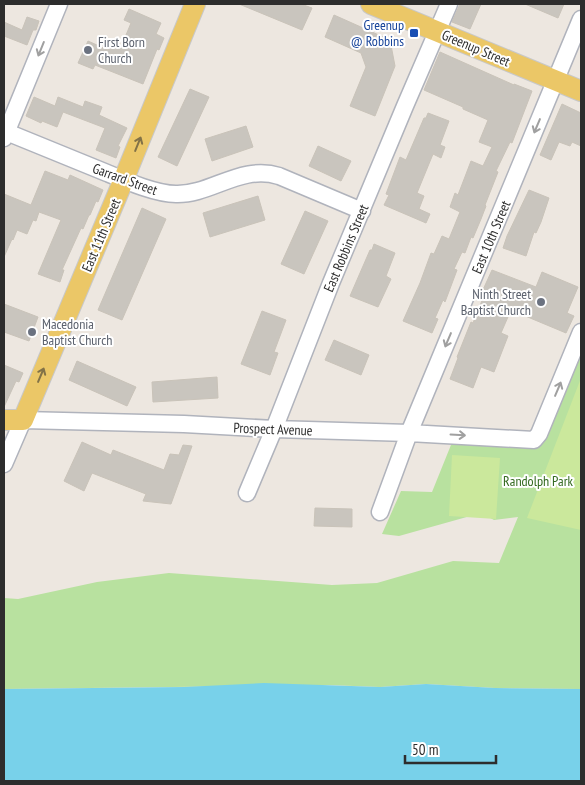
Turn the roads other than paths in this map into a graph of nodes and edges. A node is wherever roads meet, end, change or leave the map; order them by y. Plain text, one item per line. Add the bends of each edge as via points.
1 (59, 4) edge
2 (195, 4) edge
3 (371, 4) edge
4 (449, 4) edge
5 (581, 19) edge
6 (437, 32) junction
7 (556, 81) junction
8 (581, 91) edge
9 (5, 134) edge
10 (123, 180) junction
11 (362, 211) junction
12 (581, 332) edge
13 (13, 420) edge
14 (274, 430) junction
15 (409, 432) junction
16 (8, 445) edge
17 (4, 464) edge
18 (246, 493) dead end
19 (380, 512) dead end

1 -> 9 street
10 -> 2 main road, East 11th Street
3 - 6 main road, Greenup Street
4 - 6 street, East Robbins Street
5 - 7 street, East 10th Street
6 - 7 main road, Greenup Street
6 - 11 street, East Robbins Street
7 - 8 main road, Greenup Street
7 -> 15 street, East 10th Street
9 - 10 street, Garrard Street
10 - 11 street, Garrard Street via 159,192 187,194 244,175 272,173
13 -> 10 main road, East 11th Street
11 - 14 street, East Robbins Street
15 -> 12 street, Prospect Avenue via 534,440
13 - 14 street, Prospect Avenue via 184,424
13 - 16 street, East 11th Street
14 - 15 street, Prospect Avenue
14 - 18 street, East Robbins Street
15 - 19 street, East 10th Street
16 - 17 street, East 11th Street

